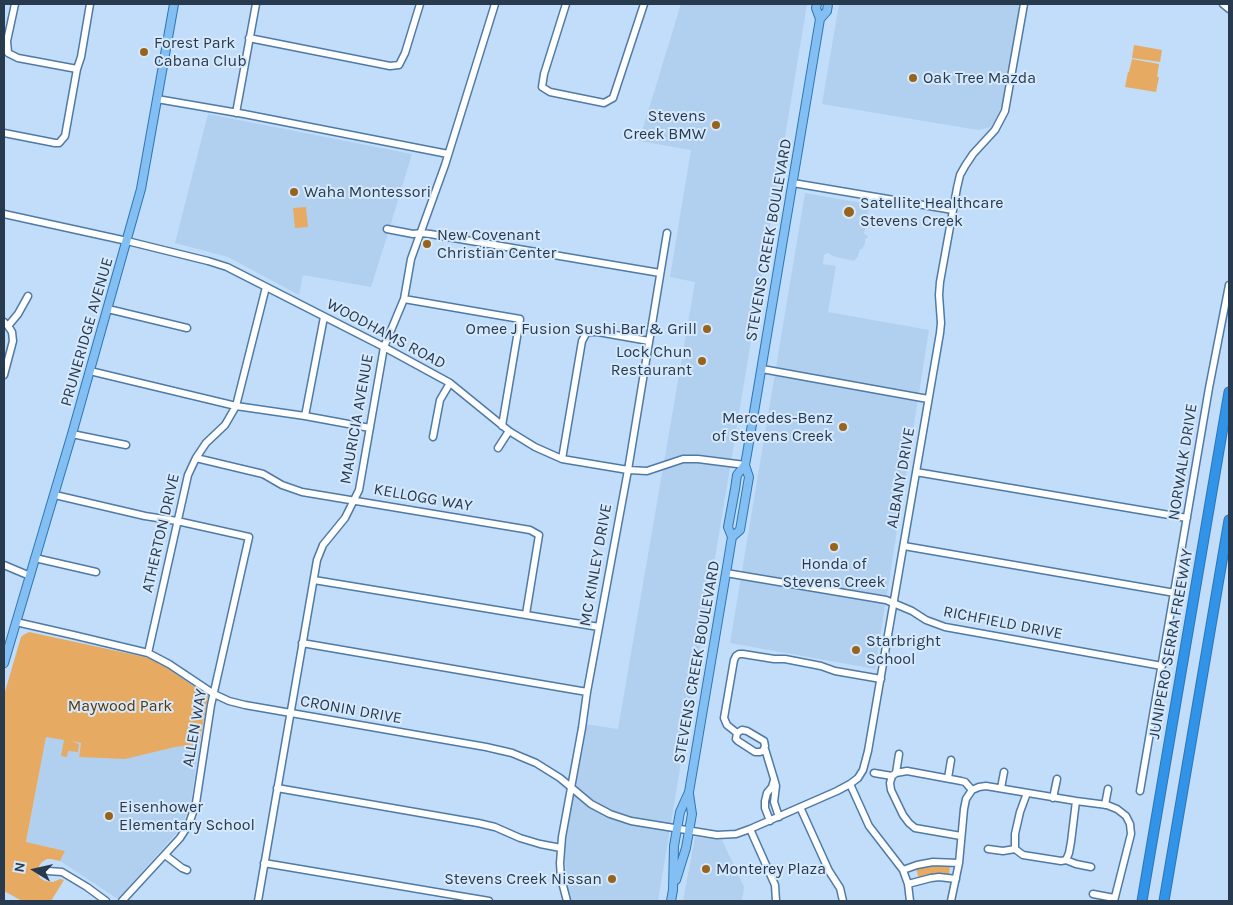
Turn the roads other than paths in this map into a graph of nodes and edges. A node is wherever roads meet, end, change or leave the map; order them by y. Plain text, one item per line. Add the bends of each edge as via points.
1 (15, 4) edge
2 (90, 4) edge
3 (174, 4) edge
4 (256, 4) edge
5 (420, 4) edge
6 (495, 4) edge
7 (566, 4) edge
8 (644, 4) edge
9 (816, 4) edge
10 (828, 4) edge
11 (1024, 4) edge
12 (1223, 4) edge
13 (1229, 9) edge
14 (820, 19) junction
15 (249, 38) junction
16 (77, 70) junction
17 (157, 99) junction
18 (236, 113) junction
19 (4, 133) edge
20 (448, 154) junction
21 (793, 183) junction
22 (953, 210) junction
23 (4, 214) edge
24 (388, 229) dead end
25 (421, 233) junction
26 (667, 233) dead end
27 (127, 241) junction
28 (660, 273) junction
29 (1229, 285) edge
30 (266, 287) junction
31 (28, 296) dead end
32 (404, 299) junction
33 (108, 309) junction
34 (324, 317) junction
35 (6, 324) edge
36 (187, 328) dead end
37 (649, 341) junction
38 (384, 347) junction
39 (762, 369) junction
40 (90, 371) junction
41 (4, 375) edge
42 (450, 383) junction
43 (1229, 392) edge
44 (928, 399) junction
45 (236, 406) junction
46 (305, 416) junction
47 (502, 426) junction
48 (370, 428) junction
49 (509, 431) junction
50 (72, 434) junction
51 (433, 437) dead end
52 (126, 445) dead end
53 (498, 448) dead end
54 (196, 458) junction
55 (562, 459) junction
56 (745, 465) junction
57 (628, 470) junction
58 (916, 472) junction
59 (54, 495) junction
60 (354, 500) junction
61 (1187, 518) junction
62 (1229, 520) edge
63 (177, 521) junction
64 (732, 536) junction
65 (904, 546) junction
66 (35, 558) junction
67 (4, 565) edge
68 (96, 572) dead end
69 (726, 573) junction
70 (30, 576) junction
71 (314, 580) junction
72 (1175, 593) junction
73 (894, 604) junction
74 (526, 614) junction
75 (16, 622) junction
76 (599, 627) junction
77 (302, 643) junction
78 (148, 653) junction
79 (4, 663) edge
80 (1162, 666) junction
81 (881, 679) junction
82 (587, 692) junction
83 (214, 694) junction
84 (290, 714) junction
85 (737, 733) junction
86 (764, 749) junction
87 (899, 754) dead end
88 (951, 760) dead end
89 (1004, 772) dead end
90 (874, 773) dead end
91 (894, 774) junction
92 (948, 778) junction
93 (1057, 780) dead end
94 (850, 784) junction
95 (572, 787) junction
96 (278, 788) junction
97 (1000, 788) junction
98 (1108, 789) dead end
99 (972, 790) junction
100 (1140, 790) dead end
101 (689, 792) junction
102 (771, 793) junction
103 (1027, 793) junction
104 (1053, 798) junction
105 (1076, 802) junction
106 (1105, 804) junction
107 (800, 807) junction
108 (779, 816) junction
109 (770, 821) junction
110 (677, 829) junction
111 (750, 830) junction
112 (689, 831) junction
113 (961, 836) junction
114 (561, 848) junction
115 (988, 849) dead end
116 (1015, 849) junction
117 (165, 855) junction
118 (1066, 860) junction
119 (264, 863) junction
120 (959, 863) junction
121 (1091, 867) dead end
122 (187, 870) dead end
123 (903, 870) junction
124 (48, 871) dead end
125 (956, 879) junction
126 (908, 884) junction
127 (673, 890) junction
128 (1094, 894) dead end
129 (1114, 899) edge
130 (106, 901) edge
131 (122, 901) edge
132 (258, 901) edge
133 (489, 901) edge
134 (567, 901) edge
135 (671, 901) edge
136 (776, 901) edge
137 (842, 901) edge
138 (910, 901) edge
139 (951, 901) edge
140 (1142, 901) edge
141 (1164, 901) edge

1 - 16 street via 7,41 8,53
2 - 16 street
3 - 17 main road, PRUNERIDGE AVENUE
4 - 15 street
5 - 15 street via 399,66
6 - 20 street, MAURICIA AVENUE
7 - 8 street via 542,87 550,92 604,103 613,98
9 - 14 main road, STEVENS CREEK BOULEVARD
10 - 14 main road, STEVENS CREEK BOULEVARD
11 - 22 street, ALBANY DRIVE via 1005,111 996,130 973,154 960,175
12 - 13 street
14 - 21 main road, STEVENS CREEK BOULEVARD
15 - 18 street
16 - 19 street via 65,136 59,142
17 - 18 street
17 - 27 main road, PRUNERIDGE AVENUE via 141,189
18 - 20 street
20 - 25 street, MAURICIA AVENUE
21 - 22 street
21 - 39 main road, STEVENS CREEK BOULEVARD
22 - 44 street, ALBANY DRIVE via 940,282 940,328
23 - 27 street, WOODHAMS ROAD
24 - 25 street
25 - 28 street
25 - 32 street, MAURICIA AVENUE via 411,259
26 - 28 street, MC KINLEY DRIVE
27 - 30 street, WOODHAMS ROAD via 227,267
27 - 33 main road, PRUNERIDGE AVENUE
28 - 37 street, MC KINLEY DRIVE
29 - 61 street, NORWALK DRIVE
30 - 34 street, WOODHAMS ROAD
30 - 45 street, ATHERTON DRIVE
31 - 35 street via 18,314
32 - 38 street, MAURICIA AVENUE
32 - 47 street via 520,319
33 - 36 street
33 - 40 main road, PRUNERIDGE AVENUE
34 - 38 street, WOODHAMS ROAD
34 - 46 street
35 - 41 street via 12,332 13,341
37 - 55 street via 587,332 582,341
37 - 57 street, MC KINLEY DRIVE
38 - 42 street, WOODHAMS ROAD
38 - 48 street, MAURICIA AVENUE
39 - 44 street
39 - 56 main road, STEVENS CREEK BOULEVARD
40 - 45 street
40 - 50 main road, PRUNERIDGE AVENUE
42 - 47 street, WOODHAMS ROAD
42 - 51 street via 440,400
43 - 140 highway, JUNIPERO SERRA FREEWAY
44 - 58 street, ALBANY DRIVE
45 - 46 street
45 - 54 street, ATHERTON DRIVE via 225,425
46 - 48 street
47 - 49 street, WOODHAMS ROAD
48 - 60 street, MAURICIA AVENUE via 359,490
49 - 53 street
49 - 55 street, WOODHAMS ROAD via 534,448
50 - 52 street
50 - 59 main road, PRUNERIDGE AVENUE
54 - 60 street, KELLOGG WAY via 262,474 302,492
54 - 63 street, ATHERTON DRIVE
55 - 57 street, WOODHAMS ROAD
56 - 57 street, WOODHAMS ROAD via 683,459 647,470
56 - 64 main road, STEVENS CREEK BOULEVARD via 737,475 728,528
56 - 64 main road, STEVENS CREEK BOULEVARD via 749,477 740,530
57 - 76 street, MC KINLEY DRIVE
58 - 61 street
58 - 65 street, ALBANY DRIVE
59 - 63 street
59 - 66 main road, PRUNERIDGE AVENUE
60 - 71 street, MAURICIA AVENUE via 345,518 323,545
60 - 74 street, KELLOGG WAY via 530,530 539,535
61 - 72 street, NORWALK DRIVE
62 - 141 highway
63 - 78 street, ATHERTON DRIVE
63 - 83 street, ALLEN WAY via 249,536
64 - 69 main road, STEVENS CREEK BOULEVARD
65 - 72 street
65 - 73 street, ALBANY DRIVE
66 - 68 street
66 - 70 main road, PRUNERIDGE AVENUE
67 - 70 street
69 - 73 street, RICHFIELD DRIVE
69 - 101 main road, STEVENS CREEK BOULEVARD
70 - 75 main road, PRUNERIDGE AVENUE
71 - 74 street
71 - 77 street, MAURICIA AVENUE
72 - 80 street, NORWALK DRIVE
73 - 80 street, RICHFIELD DRIVE via 943,626
73 - 81 street, ALBANY DRIVE
74 - 76 street
75 - 78 street, CRONIN DRIVE
75 - 79 main road, PRUNERIDGE AVENUE
76 - 82 street, MC KINLEY DRIVE
77 - 82 street
77 - 84 street, MAURICIA AVENUE
78 - 83 street, CRONIN DRIVE
80 - 100 street, NORWALK DRIVE
81 - 85 street via 812,664 739,654 734,660 724,718
81 - 94 street, ALBANY DRIVE via 866,761 858,778
82 - 95 street, MC KINLEY DRIVE
83 - 84 street, CRONIN DRIVE via 229,701
83 - 117 street, ALLEN WAY via 196,803 189,824
84 - 95 street, CRONIN DRIVE via 512,753
84 - 96 street, MAURICIA AVENUE
85 - 86 street via 744,730 762,739
85 - 86 street via 736,739 740,743 757,752
86 - 102 street via 776,786
87 - 91 street
88 - 92 street
89 - 97 street
90 - 91 street
91 - 92 street via 908,771
91 - 113 street via 891,790 909,823 915,828
92 - 99 street via 965,782
93 - 104 street
94 - 107 street, ALBANY DRIVE
94 - 123 street via 869,826
95 - 110 street, CRONIN DRIVE via 591,804 620,818
95 - 114 street, MC KINLEY DRIVE
96 - 114 street via 495,827 520,838
96 - 119 street, MAURICIA AVENUE
97 - 99 street via 986,786
97 - 103 street
98 - 106 street
99 - 113 street via 966,799
101 - 110 main road, STEVENS CREEK BOULEVARD
101 - 112 main road, STEVENS CREEK BOULEVARD via 692,814
102 - 108 street
102 - 109 street via 765,797
103 - 104 street
103 - 116 street via 1015,834
104 - 105 street
105 - 106 street
105 - 118 street via 1072,842
106 - 129 street via 1126,816 1132,834
107 - 108 street, ALBANY DRIVE
107 - 137 street via 840,888
108 - 109 street, ALBANY DRIVE
109 - 111 street, ALBANY DRIVE
110 - 112 street, ALBANY DRIVE
110 - 127 main road, STEVENS CREEK BOULEVARD
111 - 112 street, ALBANY DRIVE via 727,835
111 - 136 street via 775,885
112 - 127 main road, STEVENS CREEK BOULEVARD
113 - 120 street
114 - 134 street, MC KINLEY DRIVE via 561,878
115 - 116 street
116 - 118 street via 1024,855
117 - 122 street
117 - 131 street, ALLEN WAY
118 - 121 street
119 - 132 street, MAURICIA AVENUE
119 - 133 street
120 - 123 street via 933,862
120 - 125 street
123 - 126 street
124 - 130 street via 62,872
125 - 126 street via 939,877
125 - 139 street
126 - 138 street
127 - 135 main road, STEVENS CREEK BOULEVARD
128 - 129 street

